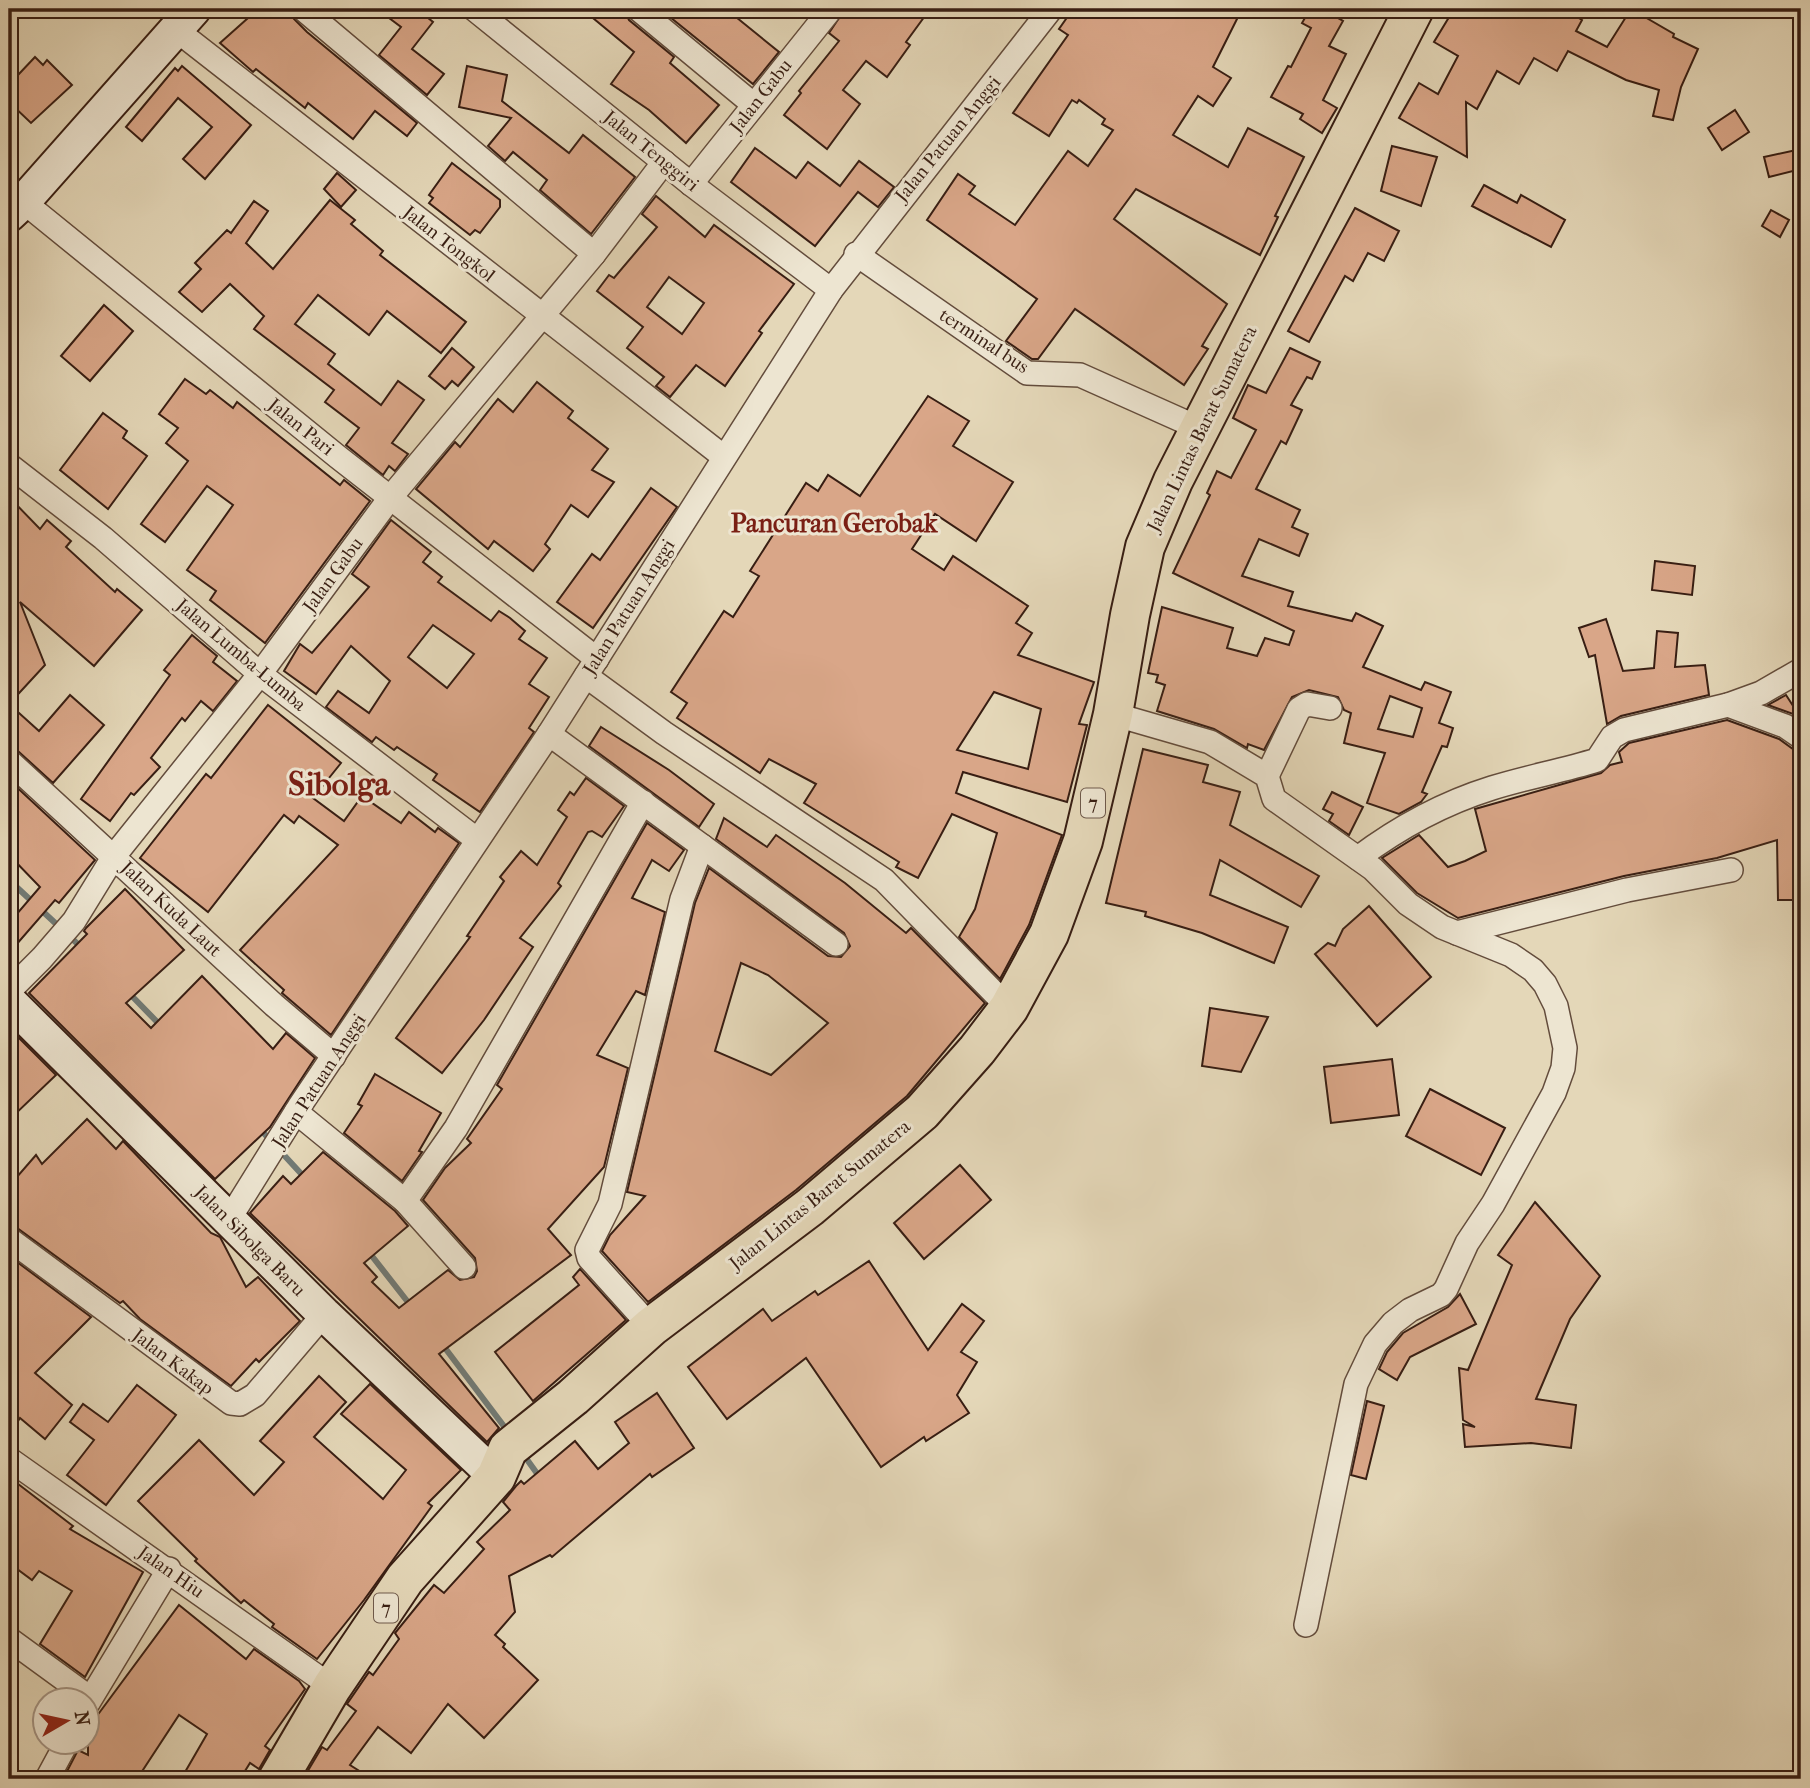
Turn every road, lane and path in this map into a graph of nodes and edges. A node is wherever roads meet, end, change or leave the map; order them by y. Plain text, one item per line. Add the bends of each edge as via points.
1 (303, 9) edge
2 (474, 9) edge
3 (638, 9) edge
4 (831, 9) edge
5 (1051, 9) edge
6 (1414, 9) edge
7 (184, 19) edge
8 (754, 105) junction
9 (664, 162) junction
10 (691, 184) junction
11 (14, 202) edge
12 (594, 254) junction
13 (856, 254) junction
14 (831, 290) junction
15 (540, 315) junction
16 (1201, 429) junction
17 (724, 457) junction
18 (9, 465) edge
19 (390, 498) junction
20 (591, 668) junction
21 (1801, 670) edge
22 (260, 674) junction
23 (1728, 705) junction
24 (1330, 708) dead end
25 (1113, 714) junction
26 (549, 734) junction
27 (1801, 737) edge
28 (9, 761) edge
29 (1267, 776) junction
30 (643, 802) junction
31 (476, 839) junction
32 (702, 845) junction
33 (114, 856) junction
34 (1358, 858) junction
35 (1731, 870) dead end
36 (1457, 933) junction
37 (836, 944) dead end
38 (9, 991) edge
39 (9, 1000) edge
40 (1009, 1008) junction
41 (334, 1056) junction
42 (296, 1112) junction
43 (405, 1201) junction
44 (228, 1221) junction
45 (9, 1239) edge
46 (464, 1267) dead end
47 (324, 1314) junction
48 (651, 1327) junction
49 (511, 1452) junction
50 (9, 1459) edge
51 (169, 1569) junction
52 (1306, 1625) dead end
53 (9, 1639) edge
54 (71, 1686) edge
55 (98, 1686) edge
56 (332, 1687) junction
57 (59, 1756) edge
58 (47, 1779) edge
59 (278, 1779) edge

1 - 12 street
2 - 9 street, Jalan Tenggiri
3 - 8 street
4 - 8 street, Jalan Gabu
5 - 13 street, Jalan Patuan Anggi
6 - 16 highway, Jalan Lintas Barat Sumatera / 7
7 - 11 street
7 - 15 street, Jalan Tongkol
8 - 10 street, Jalan Gabu
9 - 10 street, Jalan Tenggiri
9 - 12 street, Jalan Gabu
10 - 14 street, Jalan Tenggiri
11 - 19 street, Jalan Pari
12 - 15 street, Jalan Gabu
13 - 14 street, Jalan Patuan Anggi
13 - 16 street, terminal bus via 1027,373 1080,375
14 - 17 street, Jalan Patuan Anggi
15 - 17 street, Jalan Tongkol
15 - 19 street, Jalan Gabu
16 - 25 highway, Jalan Lintas Barat Sumatera / 7 via 1145,547
17 - 20 street, Jalan Patuan Anggi
18 - 22 street, Jalan Lumba-Lumba via 103,538
19 - 20 street, Jalan Pari
19 - 22 street, Jalan Gabu
20 - 26 street, Jalan Patuan Anggi
20 - 40 street, Jalan Pari via 664,733 884,880
21 - 23 street
22 - 31 street, Jalan Lumba-Lumba
22 - 33 street, Jalan Gabu
23 - 27 street via 1785,726
23 - 34 street via 1624,730 1612,737 1597,760 1491,788 1392,832
24 - 29 street via 1307,705 1299,709
25 - 29 street via 1210,742
25 - 40 highway, Jalan Lintas Barat Sumatera / 7 via 1083,841 1049,934
26 - 30 street
26 - 31 street, Jalan Patuan Anggi
28 - 33 street, Jalan Kuda Laut
29 - 34 street via 1274,799
30 - 32 street
30 - 43 street via 456,1128
31 - 41 street, Jalan Patuan Anggi
32 - 37 street
32 - 48 street via 682,899 610,1204 587,1250 589,1258
33 - 38 street, Jalan Gabu via 74,921
33 - 41 street, Jalan Kuda Laut
34 - 36 street via 1408,904
35 - 36 street via 1627,890
36 - 52 street via 1511,956 1545,984 1556,1006 1563,1068 1554,1093 1467,1243 1446,1289 1393,1324 1375,1344 1356,1384
39 - 44 street, Jalan Sibolga Baru
40 - 48 highway, Jalan Lintas Barat Sumatera / 7 via 922,1112 810,1207
41 - 42 street, Jalan Patuan Anggi
42 - 43 street
42 - 44 street, Jalan Patuan Anggi
43 - 46 street
44 - 47 street, Jalan Sibolga Baru
45 - 47 street, Jalan Kakap via 231,1403 240,1404 254,1395
47 - 49 street, Jalan Sibolga Baru
48 - 49 highway, Jalan Lintas Barat Sumatera / 7
49 - 56 highway, Jalan Lintas Barat Sumatera / 7 via 405,1579
50 - 51 street, Jalan Hiu
51 - 55 street
51 - 56 street, Jalan Hiu
53 - 54 street
56 - 59 highway, Jalan Lintas Barat Sumatera / 7
57 - 58 street

